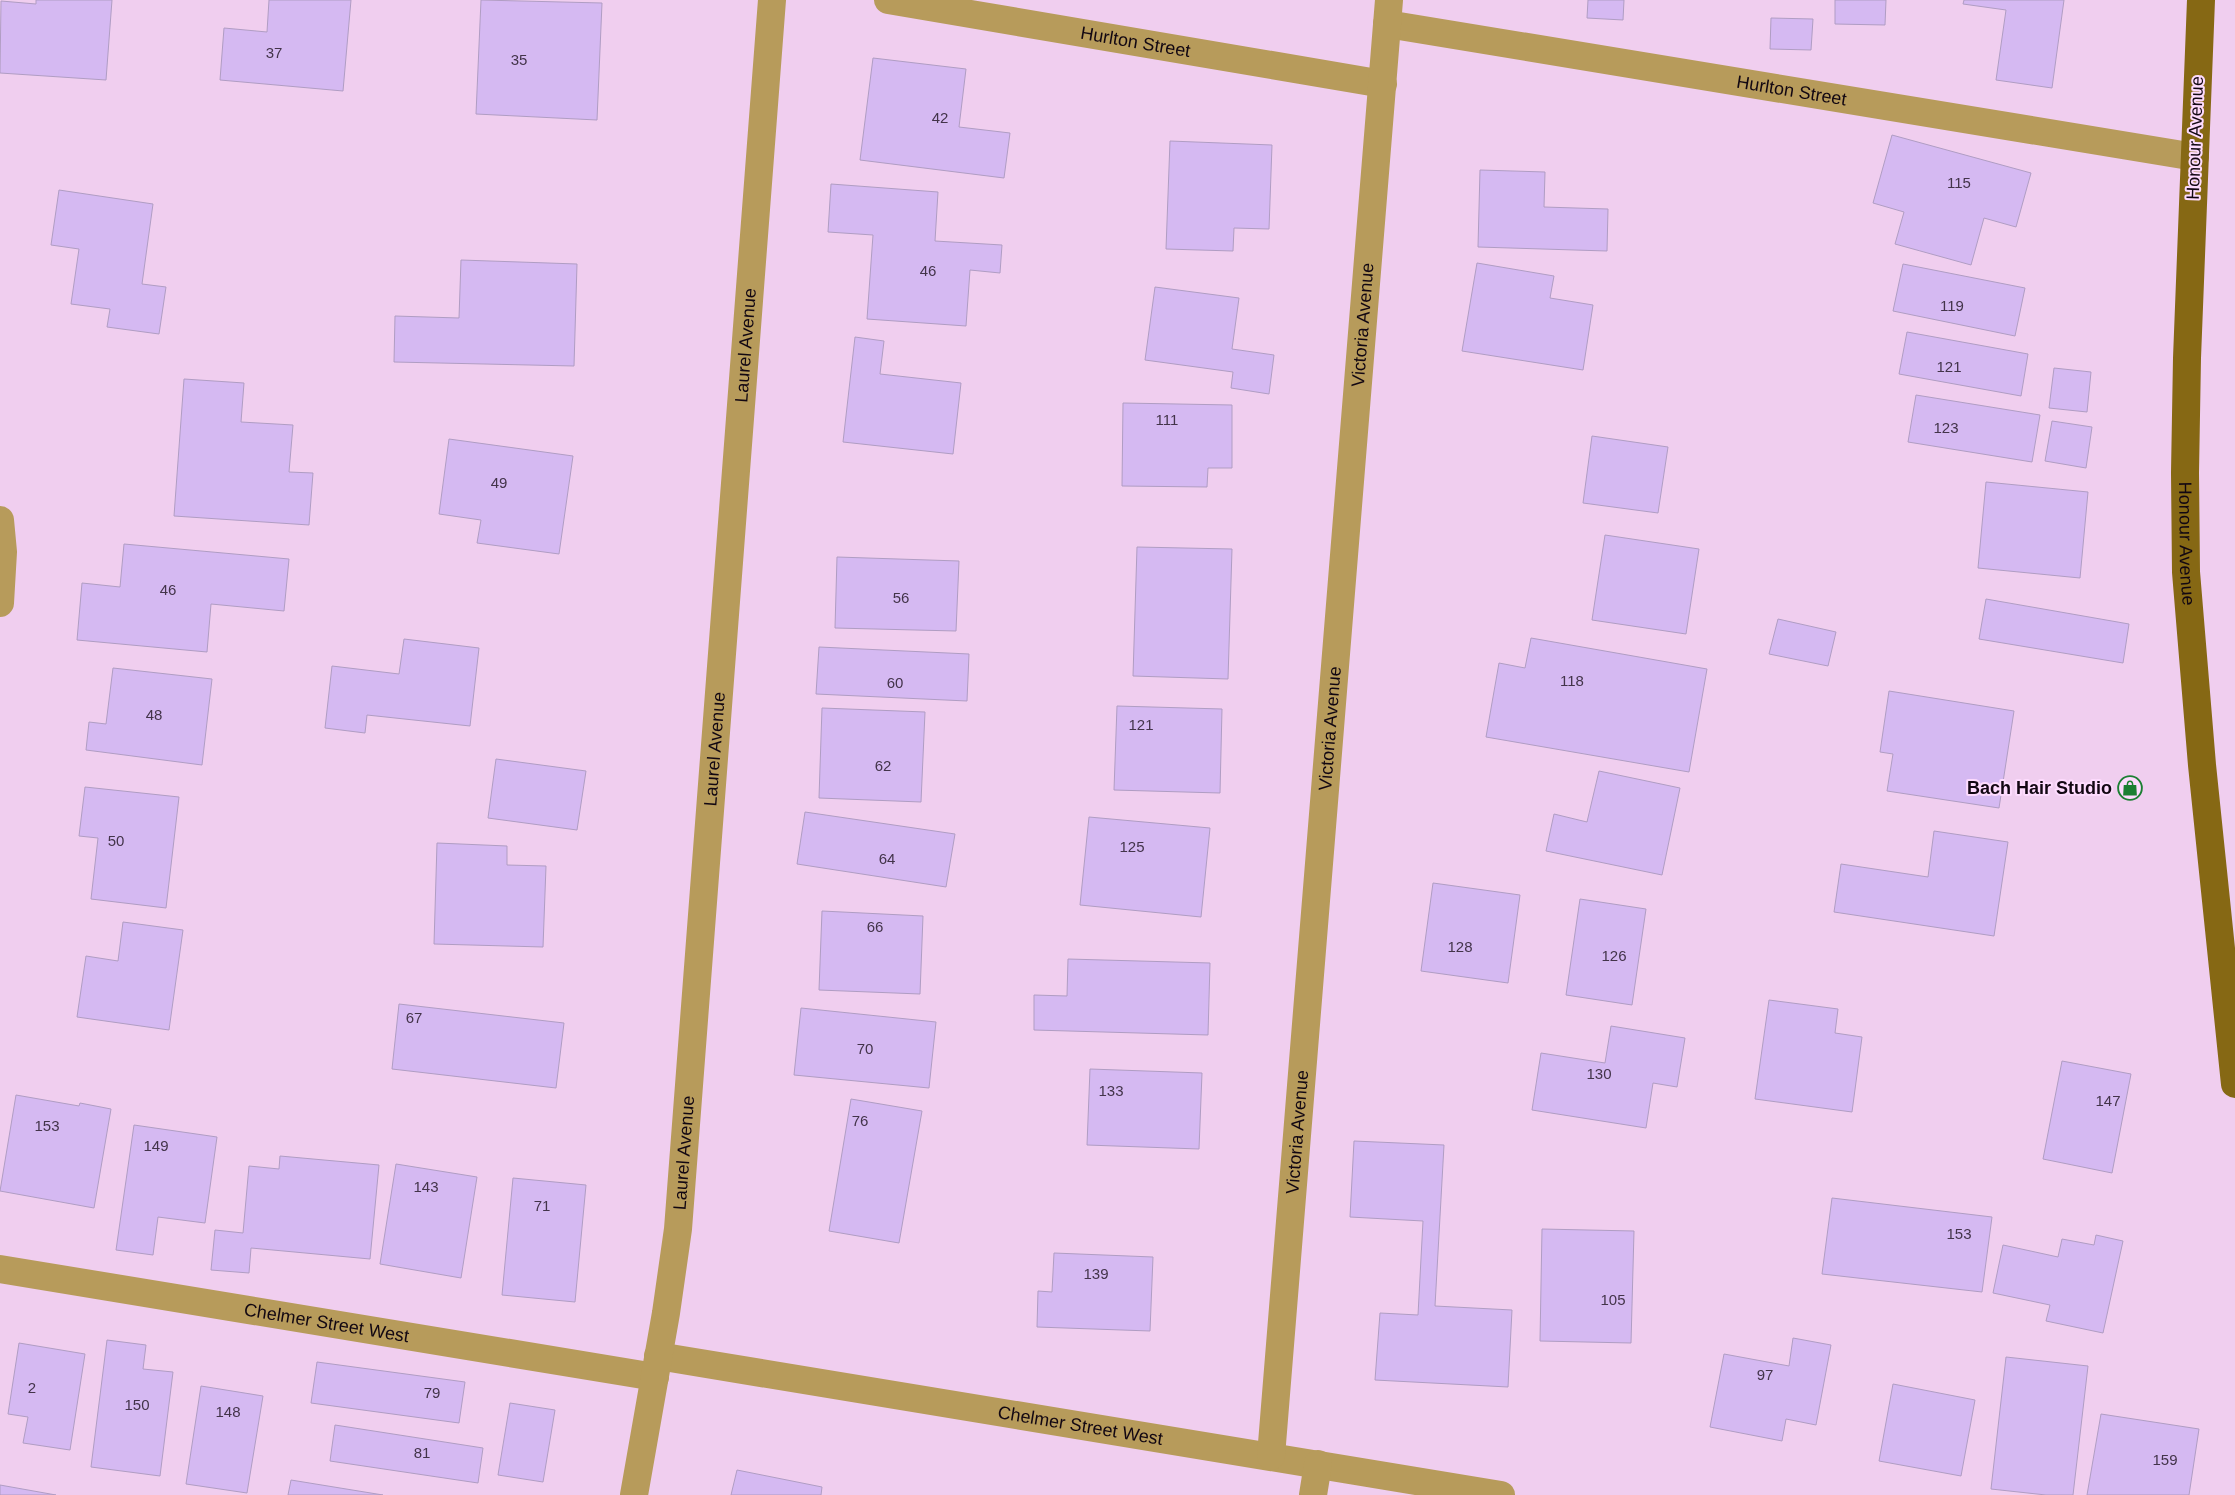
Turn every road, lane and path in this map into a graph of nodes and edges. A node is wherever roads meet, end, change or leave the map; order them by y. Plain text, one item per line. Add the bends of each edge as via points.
1 (772, 0) edge
2 (888, 0) edge
3 (2201, 0) edge
4 (1388, 12) edge
5 (1383, 84) junction
6 (2195, 157) junction
7 (0, 520) edge
8 (0, 603) edge
9 (2235, 1084) edge
10 (0, 1269) edge
11 (656, 1366) junction
12 (1271, 1456) junction
13 (1318, 1464) junction
14 (634, 1495) edge
15 (1313, 1495) edge
16 (1501, 1495) edge

1 - 11 street, Laurel Avenue via 678,1229
2 - 5 street, Hurlton Street
3 - 6 main road, Honour Avenue
4 - 5 street, Victoria Avenue
4 - 6 street, Hurlton Street
5 - 12 street, Victoria Avenue
6 - 9 main road, Honour Avenue via 2185,473 2186,572
7 - 8 street
10 - 11 street, Chelmer Street West
11 - 12 street, Chelmer Street West
11 - 14 street, Laurel Avenue
12 - 13 street, Chelmer Street West
13 - 15 street
13 - 16 street, Chelmer Street West

